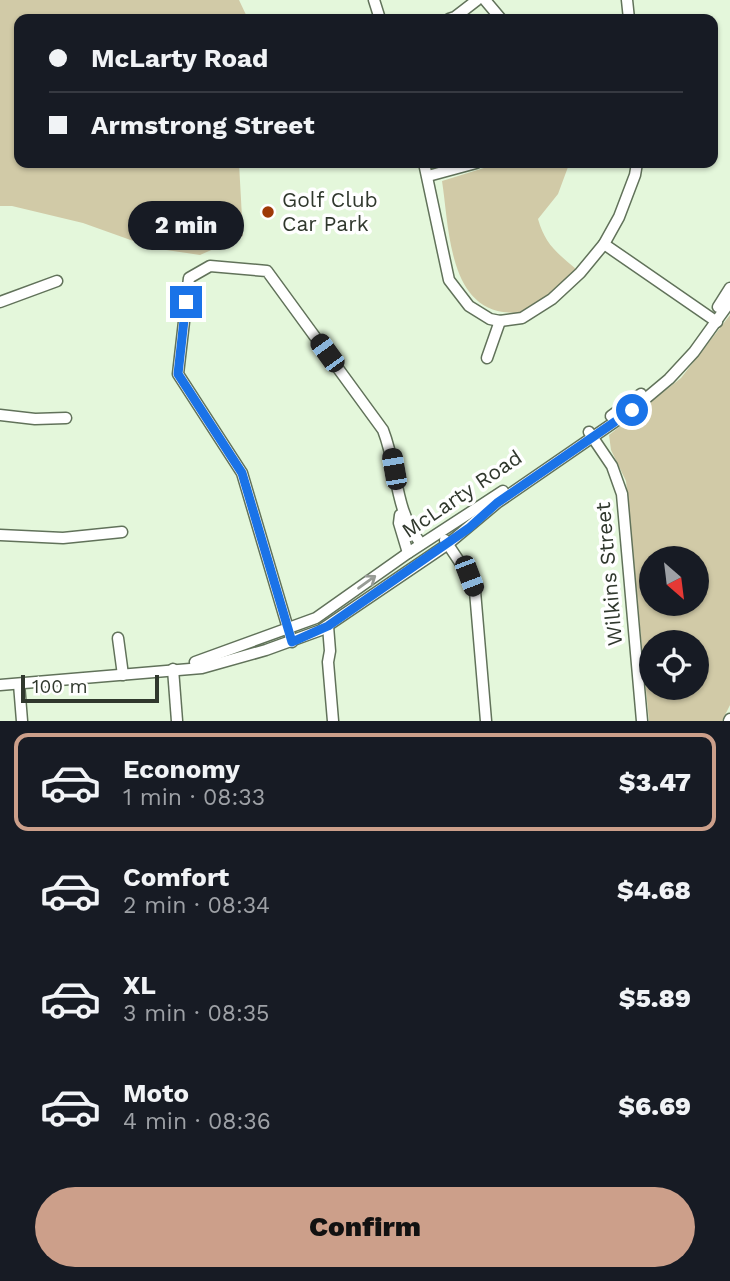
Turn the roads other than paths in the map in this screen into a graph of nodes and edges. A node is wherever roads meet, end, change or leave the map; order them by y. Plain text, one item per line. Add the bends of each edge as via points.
1 (477, 0) edge
2 (485, 0) edge
3 (460, 14) edge
4 (497, 14) edge
5 (426, 168) edge
6 (458, 168) edge
7 (636, 168) edge
8 (428, 176) junction
9 (604, 244) junction
10 (57, 281) dead end
11 (730, 288) edge
12 (0, 302) edge
13 (730, 302) edge
14 (714, 320) junction
15 (500, 321) junction
16 (487, 358) dead end
17 (0, 415) edge
18 (66, 418) dead end
19 (591, 434) junction
20 (122, 532) dead end
21 (439, 532) junction
22 (0, 535) edge
23 (447, 544) junction
24 (415, 549) junction
25 (422, 561) junction
26 (316, 618) junction
27 (289, 630) junction
28 (321, 630) junction
29 (118, 638) dead end
30 (292, 642) junction
31 (173, 670) junction
32 (123, 675) junction
33 (19, 684) junction
34 (0, 685) edge
35 (22, 721) edge
36 (177, 721) edge
37 (333, 721) edge
38 (486, 721) edge
39 (642, 721) edge

1 - 3 street
2 - 4 street
5 - 8 street
6 - 8 street
7 - 9 street
8 - 15 street via 449,280 469,306
9 - 14 street
9 - 15 street via 552,299 522,318
10 - 12 street
11 - 14 street, McLarty Road
13 - 14 street, McLarty Road
14 - 19 street, McLarty Road via 669,379 632,410
15 - 16 street
17 - 18 street
19 - 21 street, McLarty Road
19 - 23 street, McLarty Road
19 - 39 street, Wilkins Street via 612,466 621,494
20 - 22 street via 63,538
21 - 23 street
21 - 24 street, McLarty Road
23 - 25 street, McLarty Road
23 - 38 street via 475,591
24 - 25 street
26 -> 24 street, McLarty Road
24 - 27 street via 399,523 401,509 391,450 383,430 267,271 210,266 188,278 178,374 242,473
25 - 28 street, McLarty Road
26 - 27 street, McLarty Road
26 - 28 street
27 - 30 street
27 - 31 street, McLarty Road
28 - 30 street, McLarty Road
28 - 37 street via 330,651
29 - 32 street
30 - 31 street, McLarty Road via 202,668
31 - 32 street, McLarty Road
31 - 36 street
32 - 33 street, McLarty Road
33 - 34 street, McLarty Road
33 - 35 street

